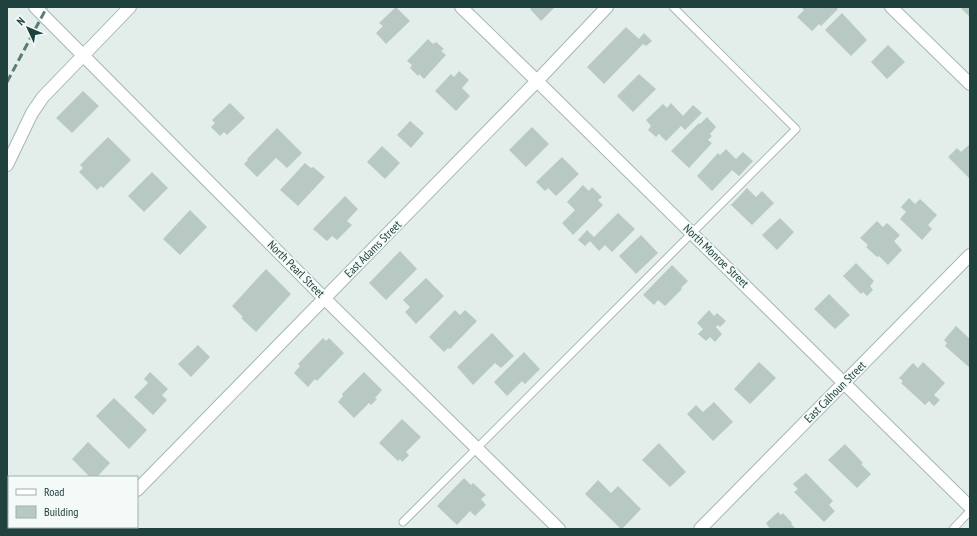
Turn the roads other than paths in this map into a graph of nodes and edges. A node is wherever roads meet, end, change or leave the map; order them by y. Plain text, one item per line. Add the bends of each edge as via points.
1 (35, 7) edge
2 (130, 7) edge
3 (461, 7) edge
4 (607, 7) edge
5 (673, 7) edge
6 (891, 7) edge
7 (84, 55) junction
8 (538, 81) junction
9 (970, 84) edge
10 (7, 165) edge
11 (692, 233) junction
12 (970, 255) edge
13 (324, 298) junction
14 (844, 383) junction
15 (476, 448) junction
16 (138, 489) edge
17 (970, 507) edge
18 (970, 512) edge
19 (403, 522) dead end
20 (559, 529) edge
21 (700, 529) edge
22 (953, 529) edge

1 - 7 street, North Pearl Street
2 - 7 street
3 - 8 street, North Monroe Street
4 - 8 street, East Adams Street
5 - 11 lane via 796,129
6 - 9 street
7 - 10 street via 43,96
7 - 13 street, North Pearl Street
8 - 11 street, North Monroe Street
8 - 13 street, East Adams Street
11 - 14 street, North Monroe Street
11 - 15 lane
12 - 14 street, East Calhoun Street
13 - 15 street, North Pearl Street
13 - 16 street, East Adams Street
14 - 17 street, North Monroe Street
14 - 21 street, East Calhoun Street
15 - 19 lane
15 - 20 street, North Pearl Street
18 - 22 lane

